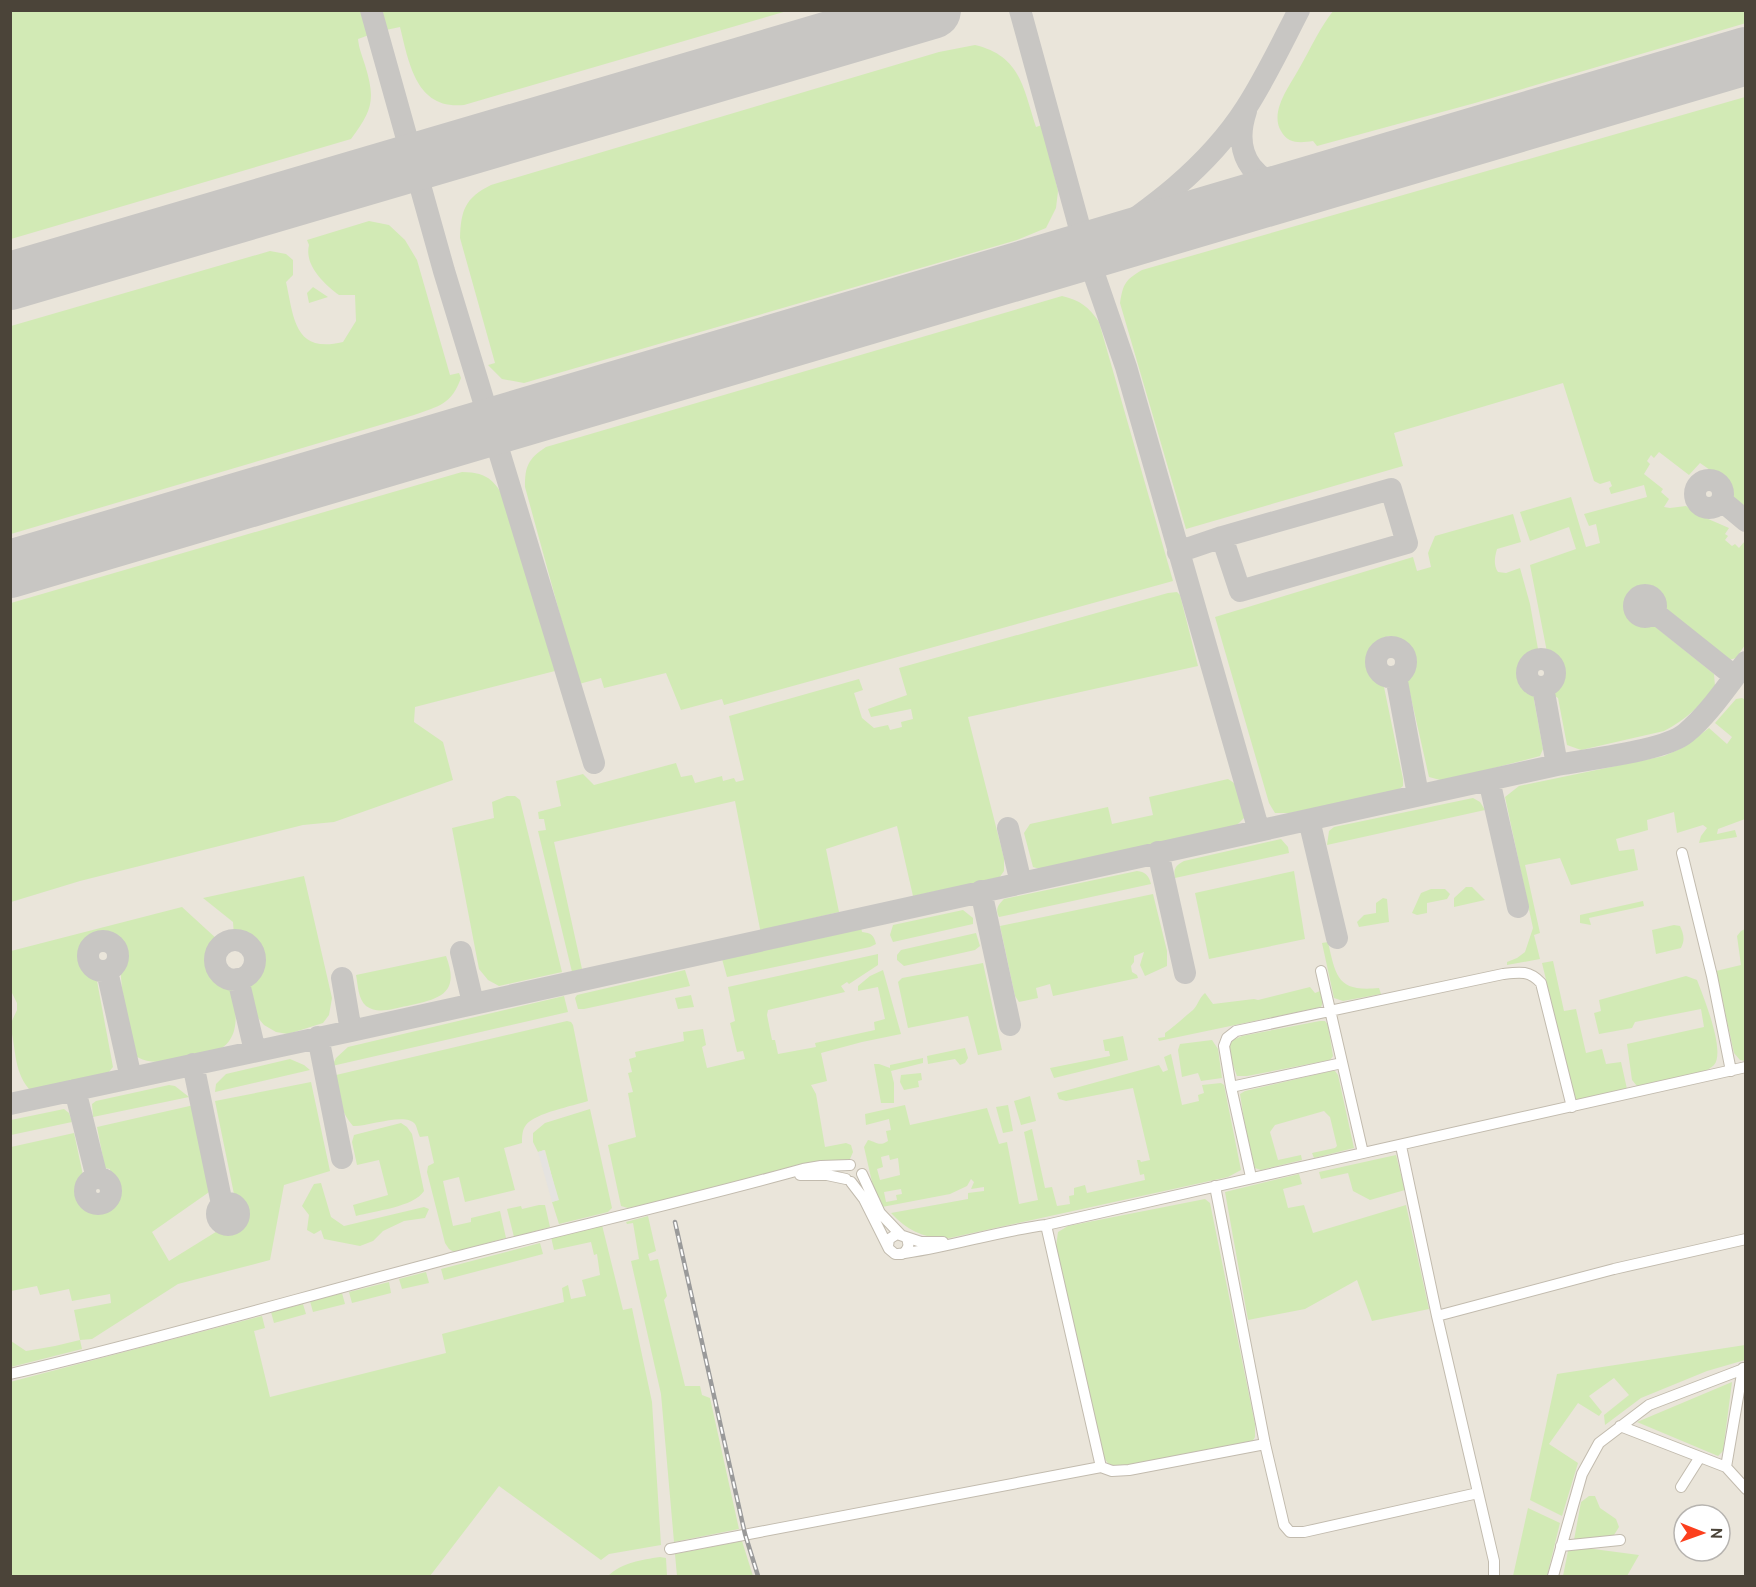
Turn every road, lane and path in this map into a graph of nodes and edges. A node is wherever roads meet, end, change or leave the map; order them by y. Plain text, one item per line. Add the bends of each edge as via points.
1 (1682, 853) dead end
2 (1322, 971) dead end
3 (1331, 1010) junction
4 (1342, 1063) junction
5 (1745, 1069) edge
6 (1731, 1071) junction
7 (1231, 1087) junction
8 (1572, 1107) junction
9 (1401, 1146) junction
10 (1363, 1153) junction
11 (850, 1165) junction
12 (862, 1174) junction
13 (782, 1175) junction
14 (1251, 1177) junction
15 (848, 1181) junction
16 (1215, 1186) junction
17 (1047, 1225) junction
18 (903, 1235) junction
19 (1746, 1239) edge
20 (956, 1242) junction
21 (888, 1246) junction
22 (898, 1254) junction
23 (1437, 1316) junction
24 (1744, 1368) edge
25 (10, 1374) edge
26 (1741, 1407) edge
27 (1620, 1426) junction
28 (1265, 1444) junction
29 (1700, 1457) junction
30 (1101, 1467) junction
31 (1726, 1467) junction
32 (1681, 1487) dead end
33 (1746, 1489) edge
34 (1478, 1493) junction
35 (1620, 1540) dead end
36 (1561, 1546) junction
37 (670, 1549) dead end
38 (1494, 1576) edge
39 (1553, 1576) edge

1 - 6 street
2 - 3 street
3 - 4 street
3 - 7 street via 1236,1031 1224,1046
3 - 8 street via 1503,974 1534,975 1541,983
4 - 7 street
4 - 10 street
5 - 6 street
6 - 8 street
7 - 14 street
8 - 9 street
9 - 10 street
9 - 23 street
10 - 14 street
11 - 12 street via 859,1166
11 - 13 street via 821,1166
11 - 15 street via 844,1171
12 - 15 street via 857,1182
12 - 18 street via 880,1213
13 - 15 street via 827,1175
13 - 25 street
14 - 16 street
15 - 21 street via 864,1199
16 - 17 street
16 - 28 street
17 - 20 street
17 - 30 street
18 - 20 street via 921,1242
18 - 21 street via 891,1237
18 - 22 street via 908,1246
19 - 23 street
20 - 22 street
21 - 22 street
23 - 34 street
24 - 26 street
24 - 27 street via 1649,1405
26 - 31 street
27 - 29 street
27 - 36 street via 1599,1443 1582,1474
28 - 30 street via 1129,1470
28 - 34 street via 1284,1526 1290,1532
29 - 31 street
29 - 32 street
30 - 37 street
31 - 33 street
34 - 38 street
35 - 36 street
36 - 39 street

